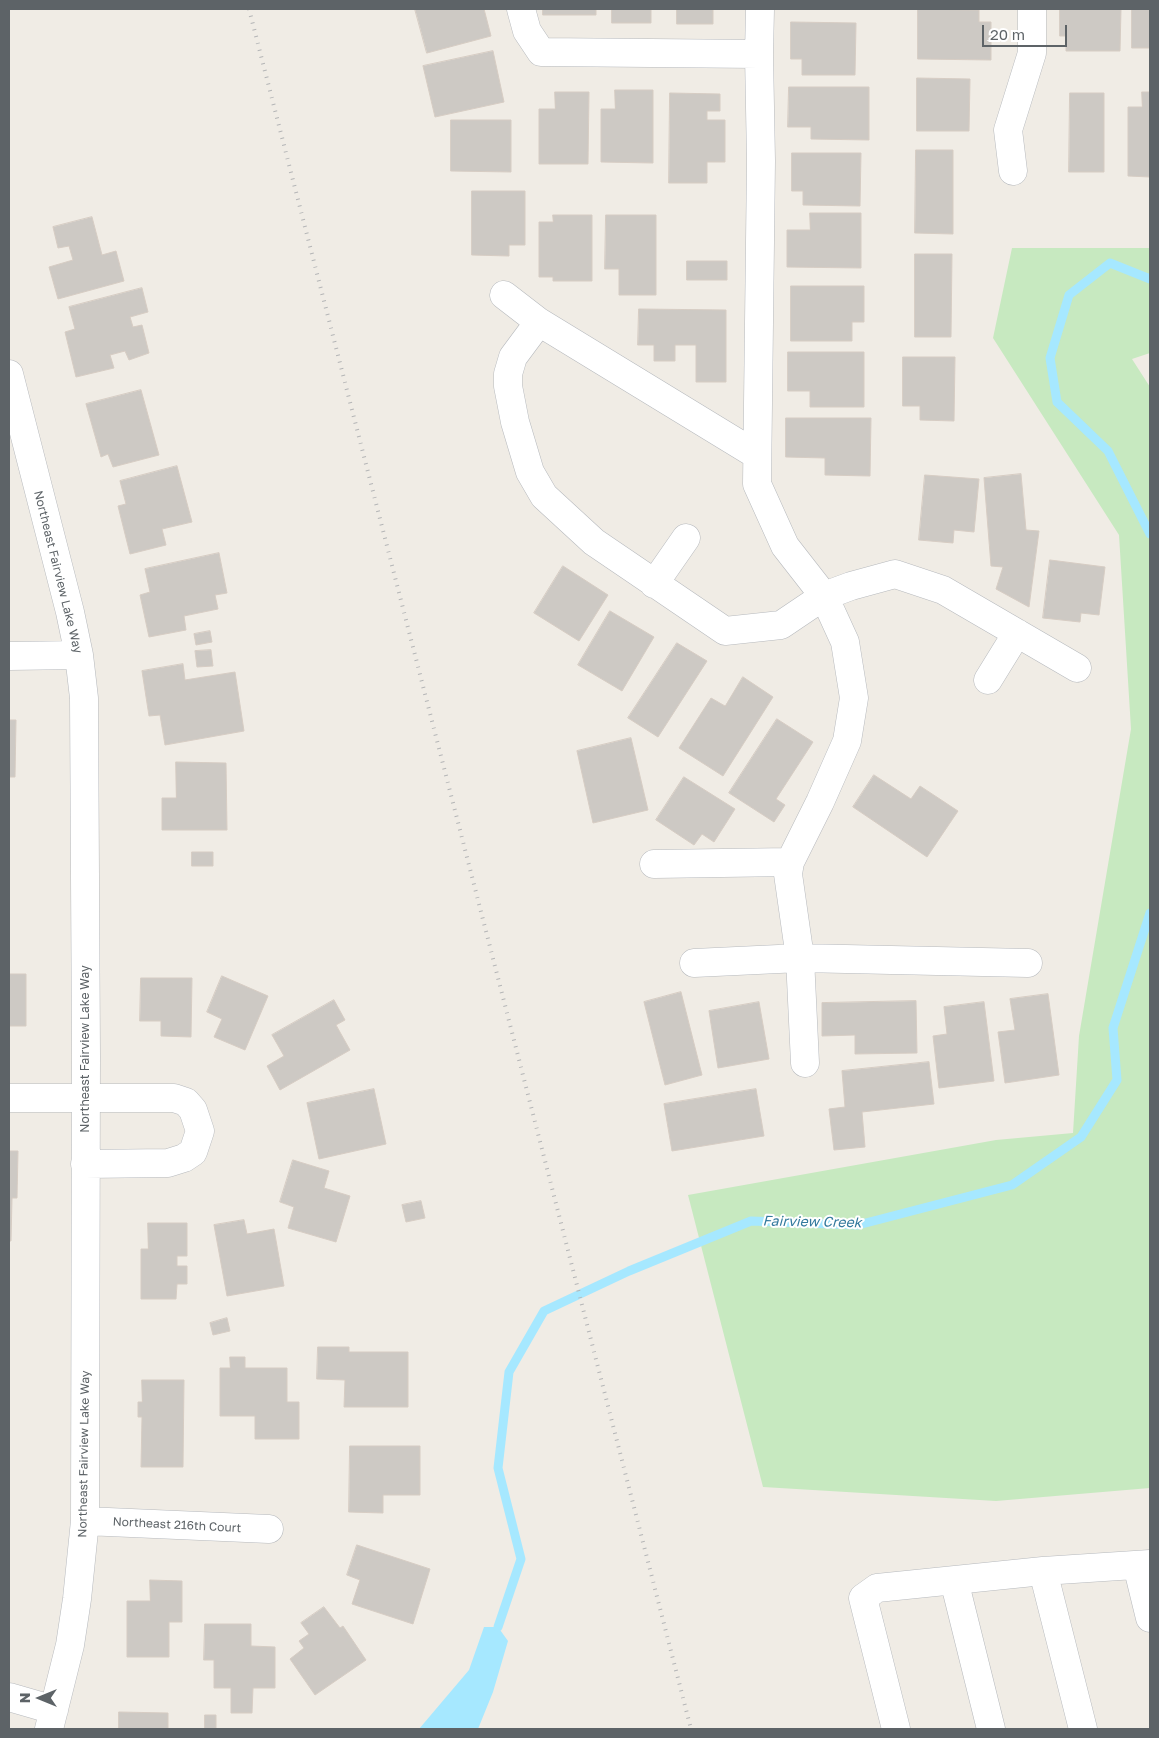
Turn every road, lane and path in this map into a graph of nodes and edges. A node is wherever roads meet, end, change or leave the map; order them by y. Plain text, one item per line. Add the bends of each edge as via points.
1 (521, 9) edge
2 (760, 9) edge
3 (1032, 9) edge
4 (759, 54) junction
5 (1013, 171) dead end
6 (504, 295) dead end
7 (539, 322) junction
8 (9, 374) edge
9 (757, 455) junction
10 (686, 538) dead end
11 (654, 584) junction
12 (824, 596) junction
13 (1017, 633) junction
14 (9, 656) edge
15 (79, 656) junction
16 (1077, 668) dead end
17 (988, 680) dead end
18 (790, 862) junction
19 (654, 864) dead end
20 (800, 958) junction
21 (694, 963) dead end
22 (1028, 963) dead end
23 (805, 1063) dead end
24 (9, 1098) edge
25 (86, 1098) junction
26 (86, 1164) junction
27 (84, 1521) junction
28 (269, 1529) dead end
29 (1144, 1565) edge
30 (1043, 1571) junction
31 (954, 1580) junction
32 (1150, 1618) edge
33 (9, 1697) edge
34 (51, 1720) edge
35 (896, 1729) edge
36 (991, 1729) edge
37 (1083, 1729) edge

1 - 4 street via 527,31 541,52
2 - 4 street
3 - 5 street via 1032,53 1008,130
4 - 9 street via 761,161
6 - 7 street
7 - 9 street
7 - 11 street via 513,357 508,374 515,422 530,472 544,496 594,542
8 - 15 street, Northeast Fairview Lake Way
9 - 12 street via 757,484 785,546
10 - 11 street
11 - 12 street via 725,632 781,624
12 - 13 street via 895,574 943,590
12 - 18 street via 844,642 854,698 847,741
13 - 16 street
13 - 17 street
14 - 15 street
15 - 25 street, Northeast Fairview Lake Way via 84,698
18 - 19 street
18 - 20 street via 788,874
20 - 21 street
20 - 22 street
20 - 23 street
24 - 25 street
25 - 26 street, Northeast Fairview Lake Way
25 - 26 street via 174,1098 186,1102 194,1110 200,1131 193,1152 168,1163
26 - 27 street, Northeast Fairview Lake Way
27 - 28 street, Northeast 216th Court
27 - 34 street, Northeast Fairview Lake Way via 70,1645
29 - 30 street
29 - 32 street
30 - 31 street
30 - 37 street
31 - 35 street via 877,1588 862,1598
31 - 36 street
33 - 34 street

